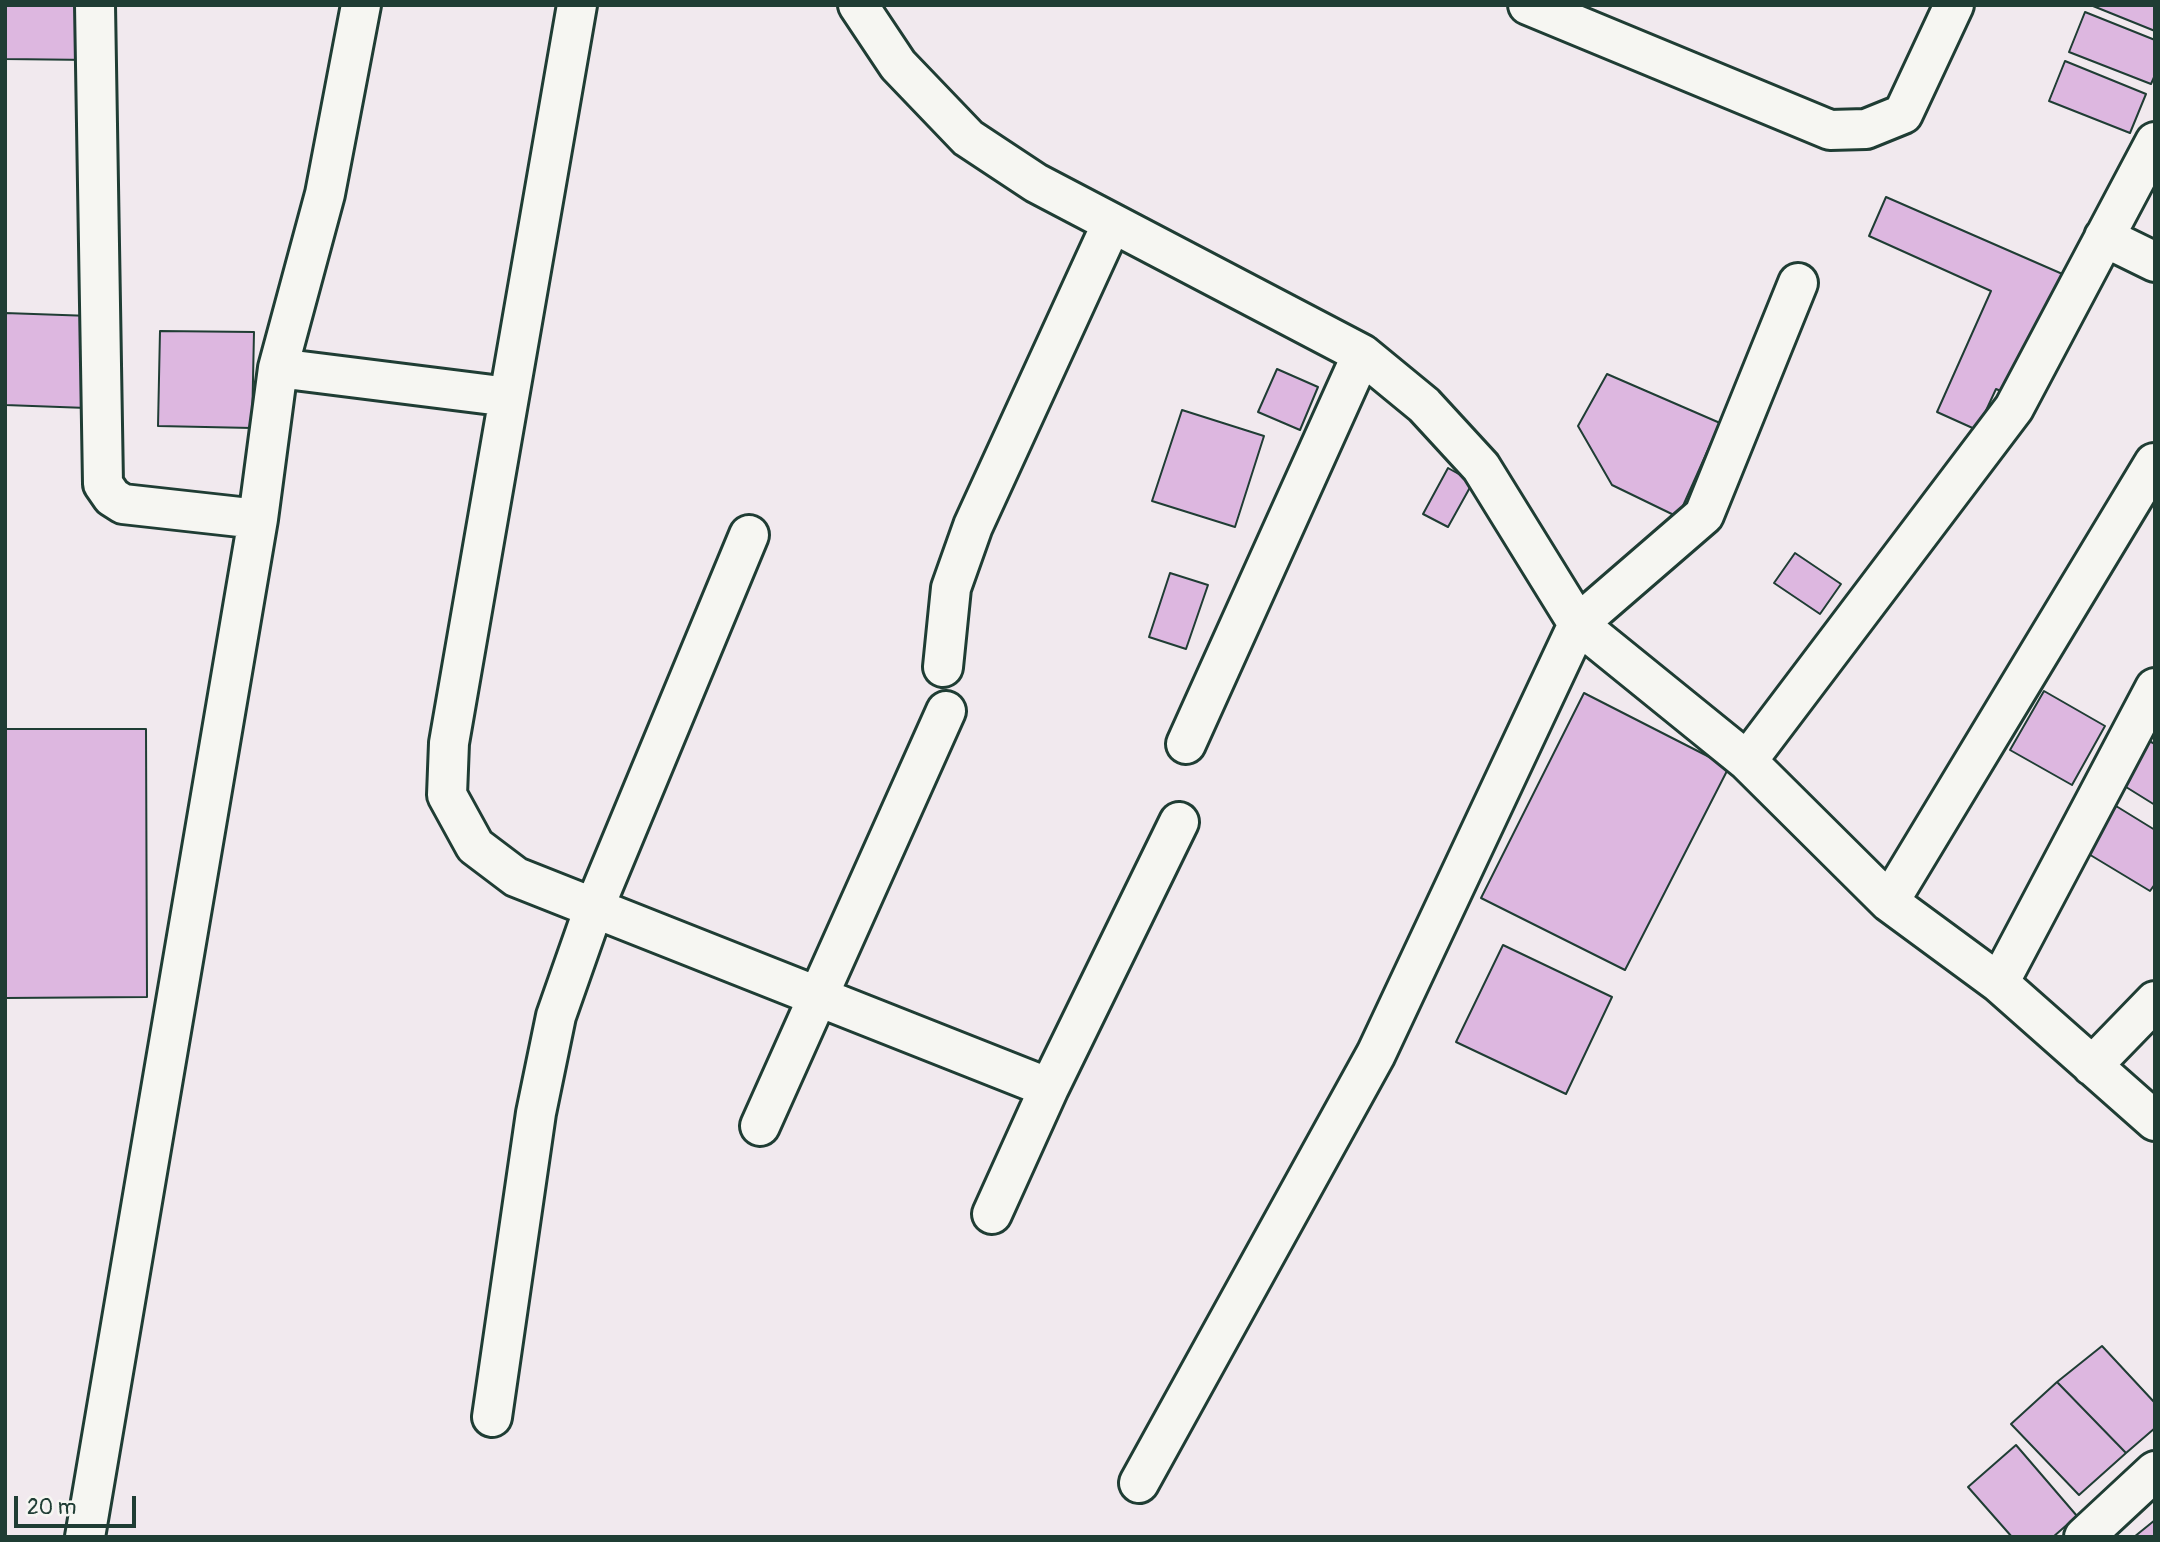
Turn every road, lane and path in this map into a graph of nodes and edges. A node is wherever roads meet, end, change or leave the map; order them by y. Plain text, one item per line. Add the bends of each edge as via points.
1 (95, 5) edge
2 (361, 5) edge
3 (577, 5) edge
4 (858, 5) edge
5 (1528, 5) edge
6 (1954, 5) edge
7 (2155, 142) edge
8 (1112, 223) junction
9 (2104, 237) junction
10 (2155, 262) edge
11 (1798, 282) dead end
12 (1362, 354) junction
13 (278, 368) junction
14 (509, 397) junction
15 (2154, 463) edge
16 (258, 519) junction
17 (749, 535) dead end
18 (1578, 624) junction
19 (943, 667) dead end
20 (2155, 688) edge
21 (946, 711) dead end
22 (1186, 744) dead end
23 (1747, 761) junction
24 (1179, 822) dead end
25 (1889, 902) junction
26 (594, 908) junction
27 (1999, 983) junction
28 (820, 997) junction
29 (2155, 1001) edge
30 (2092, 1066) junction
31 (1049, 1088) junction
32 (2155, 1121) edge
33 (760, 1126) dead end
34 (992, 1214) dead end
35 (492, 1417) dead end
36 (2155, 1471) edge
37 (1139, 1483) dead end
38 (85, 1537) edge
39 (2084, 1537) edge

1 - 16 street via 103,484 123,504
2 - 13 street via 325,194
3 - 14 street
4 - 8 street via 898,65 968,138 1036,183
5 - 6 street via 1830,130 1867,130 1903,114
7 - 9 street
8 - 12 street
8 - 19 street via 973,526 951,588
9 - 10 street
9 - 23 street via 2014,408
11 - 18 street via 1704,515
12 - 18 street via 1424,405 1481,467
12 - 22 street
13 - 14 street
13 - 16 street
14 - 26 street via 449,743 447,795 475,846 516,877
15 - 25 street
16 - 38 street
17 - 26 street
18 - 23 street
18 - 37 street via 1376,1055
20 - 27 street
21 - 28 street
23 - 25 street
24 - 31 street
25 - 27 street
26 - 28 street
26 - 35 street via 556,1016 536,1113
27 - 30 street
28 - 31 street
28 - 33 street
29 - 30 street
30 - 32 street
31 - 34 street
36 - 39 street

